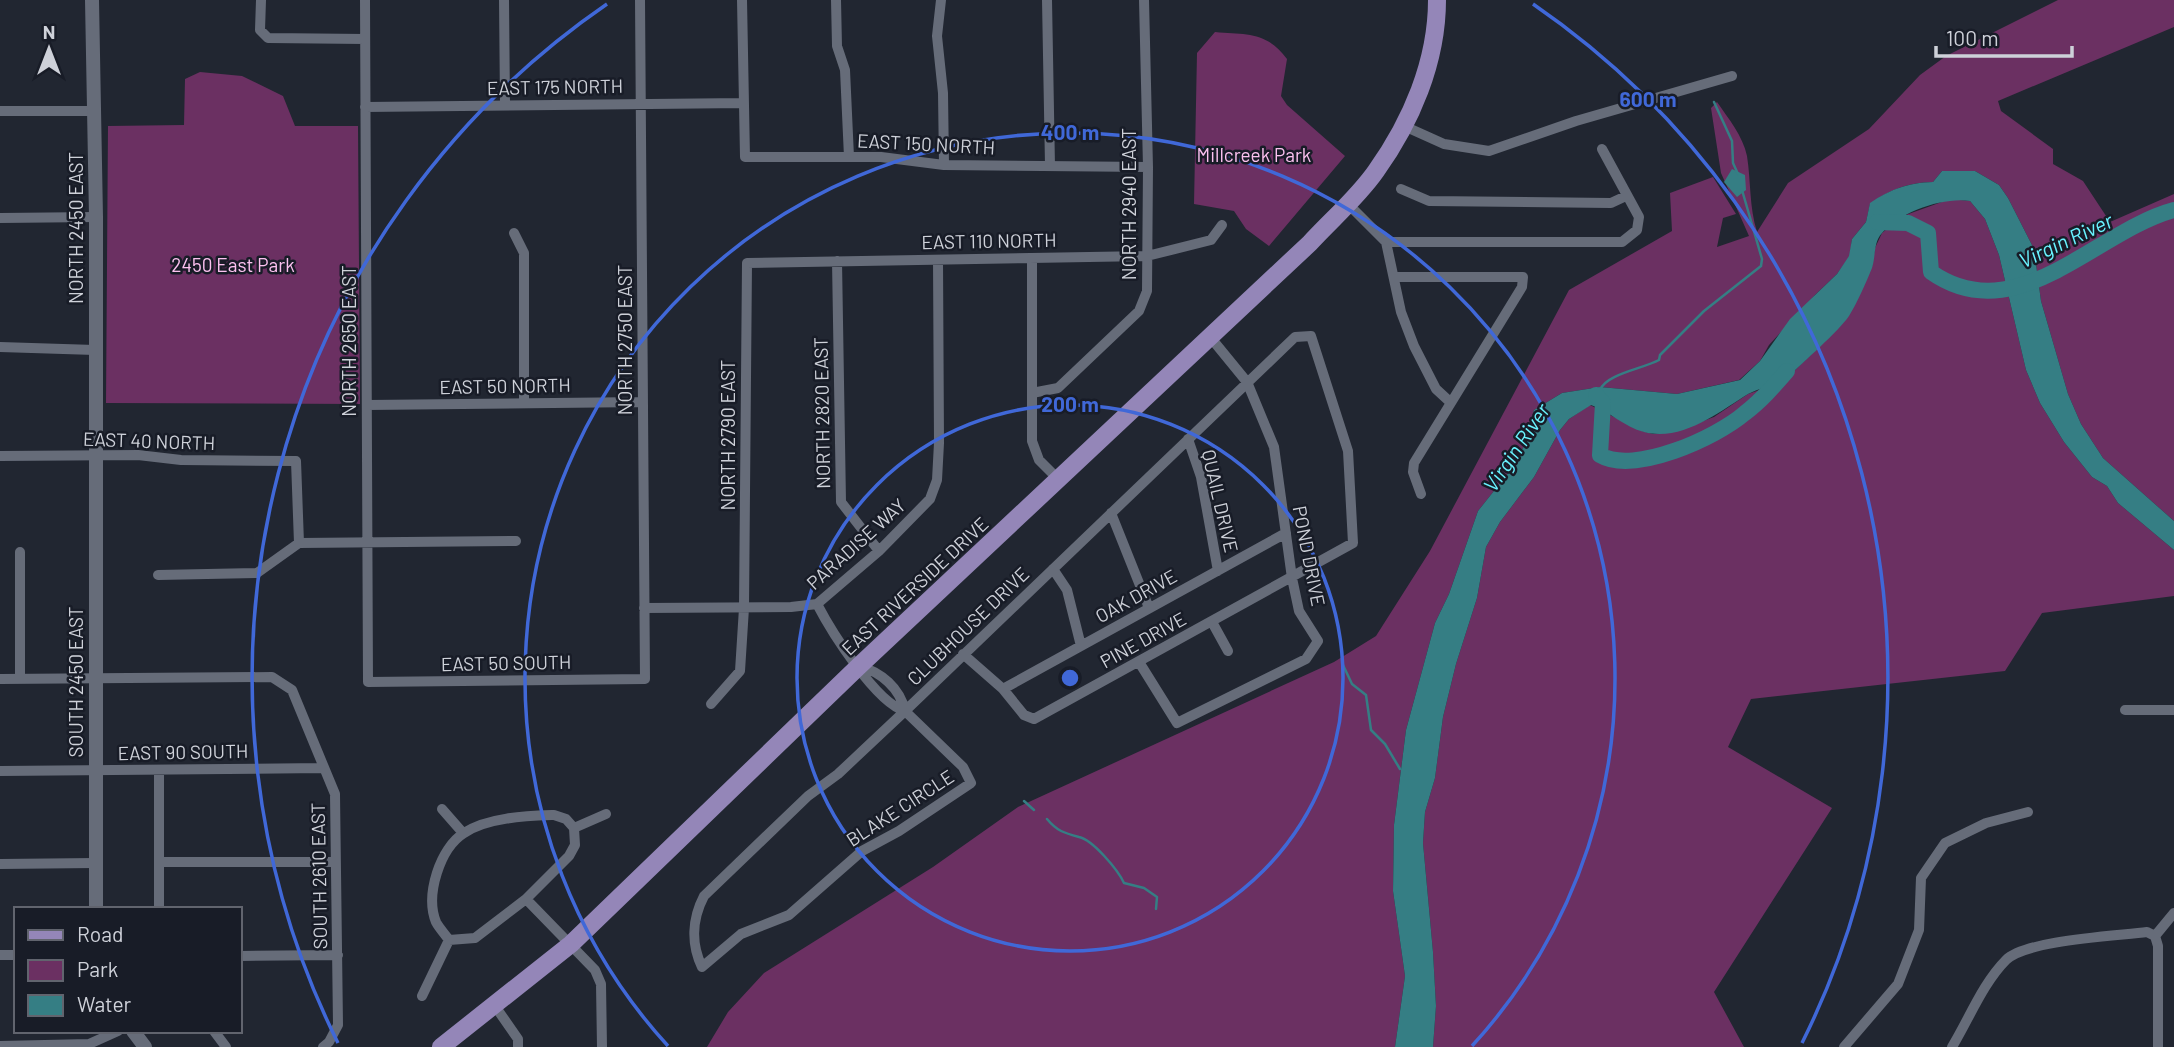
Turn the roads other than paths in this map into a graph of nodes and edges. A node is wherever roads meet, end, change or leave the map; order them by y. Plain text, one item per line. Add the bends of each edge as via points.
1 (92, 0) edge
2 (261, 0) edge
3 (365, 0) edge
4 (504, 0) edge
5 (640, 0) edge
6 (743, 0) edge
7 (836, 0) edge
8 (941, 0) edge
9 (1047, 0) edge
10 (1144, 0) edge
11 (1437, 0) edge
12 (365, 39) junction
13 (1731, 76) dead end
14 (744, 103) junction
15 (641, 104) junction
16 (505, 105) junction
17 (365, 107) junction
18 (0, 111) edge
19 (94, 111) junction
20 (1401, 131) junction
21 (1602, 149) dead end
22 (849, 157) junction
23 (944, 165) junction
24 (1050, 166) junction
25 (1148, 167) junction
26 (1402, 189) dead end
27 (1626, 196) junction
28 (1347, 203) junction
29 (96, 217) junction
30 (0, 218) edge
31 (1222, 225) dead end
32 (514, 233) dead end
33 (1387, 242) junction
34 (1147, 256) junction
35 (1032, 258) junction
36 (938, 260) junction
37 (837, 261) junction
38 (747, 263) joint
39 (1394, 277) junction
40 (1211, 338) junction
41 (0, 347) edge
42 (95, 350) junction
43 (1247, 382) junction
44 (1032, 393) junction
45 (1450, 401) junction
46 (643, 402) junction
47 (524, 403) junction
48 (367, 405) junction
49 (1188, 439) junction
50 (95, 455) junction
51 (0, 456) edge
52 (1059, 480) junction
53 (1421, 494) dead end
54 (1111, 513) junction
55 (1286, 533) junction
56 (516, 541) dead end
57 (368, 542) junction
58 (299, 543) junction
59 (1353, 543) joint
60 (879, 551) junction
61 (20, 552) dead end
62 (1053, 569) junction
63 (1218, 571) junction
64 (158, 575) dead end
65 (1292, 579) junction
66 (817, 604) junction
67 (644, 608) junction
68 (744, 608) junction
69 (1150, 608) junction
70 (1212, 622) junction
71 (1081, 646) junction
72 (1228, 651) dead end
73 (963, 654) junction
74 (1139, 662) junction
75 (859, 666) junction
76 (95, 678) junction
77 (0, 679) edge
78 (20, 679) junction
79 (645, 679) joint
80 (368, 682) joint
81 (1003, 689) junction
82 (710, 704) dead end
83 (2125, 710) dead end
84 (2174, 710) edge
85 (905, 711) junction
86 (324, 768) junction
87 (159, 769) junction
88 (95, 770) junction
89 (0, 771) edge
90 (442, 809) dead end
91 (2028, 812) dead end
92 (606, 814) dead end
93 (574, 828) junction
94 (463, 833) junction
95 (159, 862) junction
96 (335, 862) junction
97 (95, 863) junction
98 (0, 864) edge
99 (526, 899) junction
100 (96, 907) edge
101 (159, 907) edge
102 (2174, 913) edge
103 (2155, 936) junction
104 (449, 940) junction
105 (572, 944) junction
106 (338, 955) junction
107 (242, 956) edge
108 (702, 967) joint
109 (422, 996) dead end
110 (495, 1006) junction
111 (114, 1033) edge
112 (0, 1046) edge
113 (323, 1047) edge
114 (441, 1047) edge
115 (519, 1047) edge
116 (603, 1047) edge
117 (1844, 1047) edge
118 (1952, 1047) edge
119 (2158, 1047) edge

1 - 19 street, NORTH 2450 EAST
2 - 12 street via 260,30 268,38
3 - 12 street, NORTH 2650 EAST
4 - 16 street
5 - 15 street, NORTH 2750 EAST
6 - 14 street
7 - 22 street
8 - 23 street via 937,36
9 - 24 street
10 - 25 street, NORTH 2940 EAST
11 - 20 main road, EAST RIVERSIDE DRIVE via 1421,90
12 - 17 street, NORTH 2650 EAST
13 - 20 street via 1489,151
14 - 15 street, EAST 175 NORTH
14 - 22 street, EAST 150 NORTH via 745,157
15 - 16 street, EAST 175 NORTH
15 - 46 street, NORTH 2750 EAST
16 - 17 street, EAST 175 NORTH
17 - 48 street, NORTH 2650 EAST
18 - 19 street
19 - 29 street, NORTH 2450 EAST
20 - 28 main road, EAST RIVERSIDE DRIVE via 1375,173
21 - 27 street
22 - 23 street, EAST 150 NORTH
23 - 24 street, EAST 150 NORTH
24 - 25 street, EAST 150 NORTH
25 - 34 street, NORTH 2940 EAST
26 - 27 street via 1429,201 1611,203
27 - 33 street via 1639,217 1637,229 1622,242
28 - 33 street
28 - 40 main road, EAST RIVERSIDE DRIVE
29 - 30 street
29 - 42 street, NORTH 2450 EAST
31 - 34 street, EAST 110 NORTH via 1210,240
32 - 47 street via 524,253
33 - 39 street
34 - 35 street, EAST 110 NORTH
34 - 44 street, NORTH 2940 EAST via 1147,291 1139,311 1058,388
35 - 36 street, EAST 110 NORTH
35 - 44 street
36 - 37 street, EAST 110 NORTH
36 - 60 street, PARADISE WAY via 937,480 930,499
37 - 38 street, EAST 110 NORTH
37 - 60 street, NORTH 2820 EAST via 841,502
38 - 68 street, NORTH 2790 EAST
39 - 45 street via 1414,346 1436,389
39 - 45 street via 1523,277 1522,287
40 - 43 street, POND DRIVE
40 - 52 main road, EAST RIVERSIDE DRIVE
41 - 42 street
42 - 50 street, NORTH 2450 EAST
43 - 49 street, CLUBHOUSE DRIVE
43 - 55 street, POND DRIVE via 1274,447
43 - 59 street, CLUBHOUSE DRIVE via 1295,337 1311,336 1348,451
44 - 52 street via 1032,441 1040,460
45 - 53 street via 1414,463
46 - 47 street, EAST 50 NORTH
46 - 67 street, NORTH 2750 EAST
47 - 48 street, EAST 50 NORTH
48 - 57 street, NORTH 2650 EAST
49 - 54 street, CLUBHOUSE DRIVE
49 - 63 street, QUAIL DRIVE
50 - 51 street, EAST 40 NORTH
50 - 58 street, EAST 40 NORTH via 296,461
50 - 76 street, SOUTH 2450 EAST
52 - 75 main road, EAST RIVERSIDE DRIVE
54 - 62 street, CLUBHOUSE DRIVE
54 - 69 street
55 - 63 street, OAK DRIVE
55 - 65 street, POND DRIVE
56 - 57 street
57 - 58 street
57 - 80 street, NORTH 2650 EAST
58 - 64 street via 257,573
59 - 65 street, PINE DRIVE
60 - 66 street, PARADISE WAY
61 - 78 street
62 - 71 street via 1066,590
62 - 73 street, CLUBHOUSE DRIVE
63 - 69 street, OAK DRIVE
65 - 70 street, PINE DRIVE
65 - 74 street, POND DRIVE via 1299,611 1318,641 1306,659 1177,723
66 - 68 street, PARADISE WAY
66 - 75 street
67 - 68 street, PARADISE WAY
67 - 79 street, NORTH 2750 EAST
68 - 82 street, NORTH 2790 EAST via 740,671
69 - 71 street, OAK DRIVE
70 - 72 street
70 - 74 street, PINE DRIVE
71 - 81 street, OAK DRIVE
73 - 81 street, PINE DRIVE
73 - 85 street, CLUBHOUSE DRIVE
74 - 81 street, PINE DRIVE via 1034,719 1024,715
75 - 85 street via 894,708
75 - 105 main road, EAST RIVERSIDE DRIVE
76 - 78 street
76 - 86 street, SOUTH 2610 EAST via 272,677 292,690
76 - 88 street, SOUTH 2450 EAST
77 - 78 street
79 - 80 street, EAST 50 SOUTH
83 - 84 street
85 - 108 street, CLUBHOUSE DRIVE via 704,896 695,914 695,952
85 - 108 street, BLAKE CIRCLE via 962,767 971,783 862,851 789,915 741,934
86 - 87 street, EAST 90 SOUTH
86 - 96 street, SOUTH 2610 EAST via 335,794
87 - 88 street, EAST 90 SOUTH
87 - 95 street
88 - 89 street, EAST 90 SOUTH
88 - 97 street, SOUTH 2450 EAST
90 - 94 street
91 - 117 street via 1986,823 1945,844 1921,878 1919,930 1898,985
92 - 93 street
93 - 94 street via 554,815 487,823
93 - 99 street via 575,845 569,856
94 - 104 street via 442,860 435,879 436,921
95 - 96 street
95 - 101 street
96 - 106 street, SOUTH 2610 EAST
97 - 98 street
97 - 100 street, SOUTH 2450 EAST
99 - 104 street via 475,938
99 - 105 street
102 - 103 street
103 - 118 street via 2147,932 2026,948 2008,958 1993,976
103 - 119 street
104 - 109 street
105 - 110 main road, EAST RIVERSIDE DRIVE
105 - 116 street via 601,984
106 - 107 street
106 - 113 street, SOUTH 2610 EAST via 338,1025
110 - 114 main road, EAST RIVERSIDE DRIVE
110 - 115 street
111 - 112 street via 89,1044

